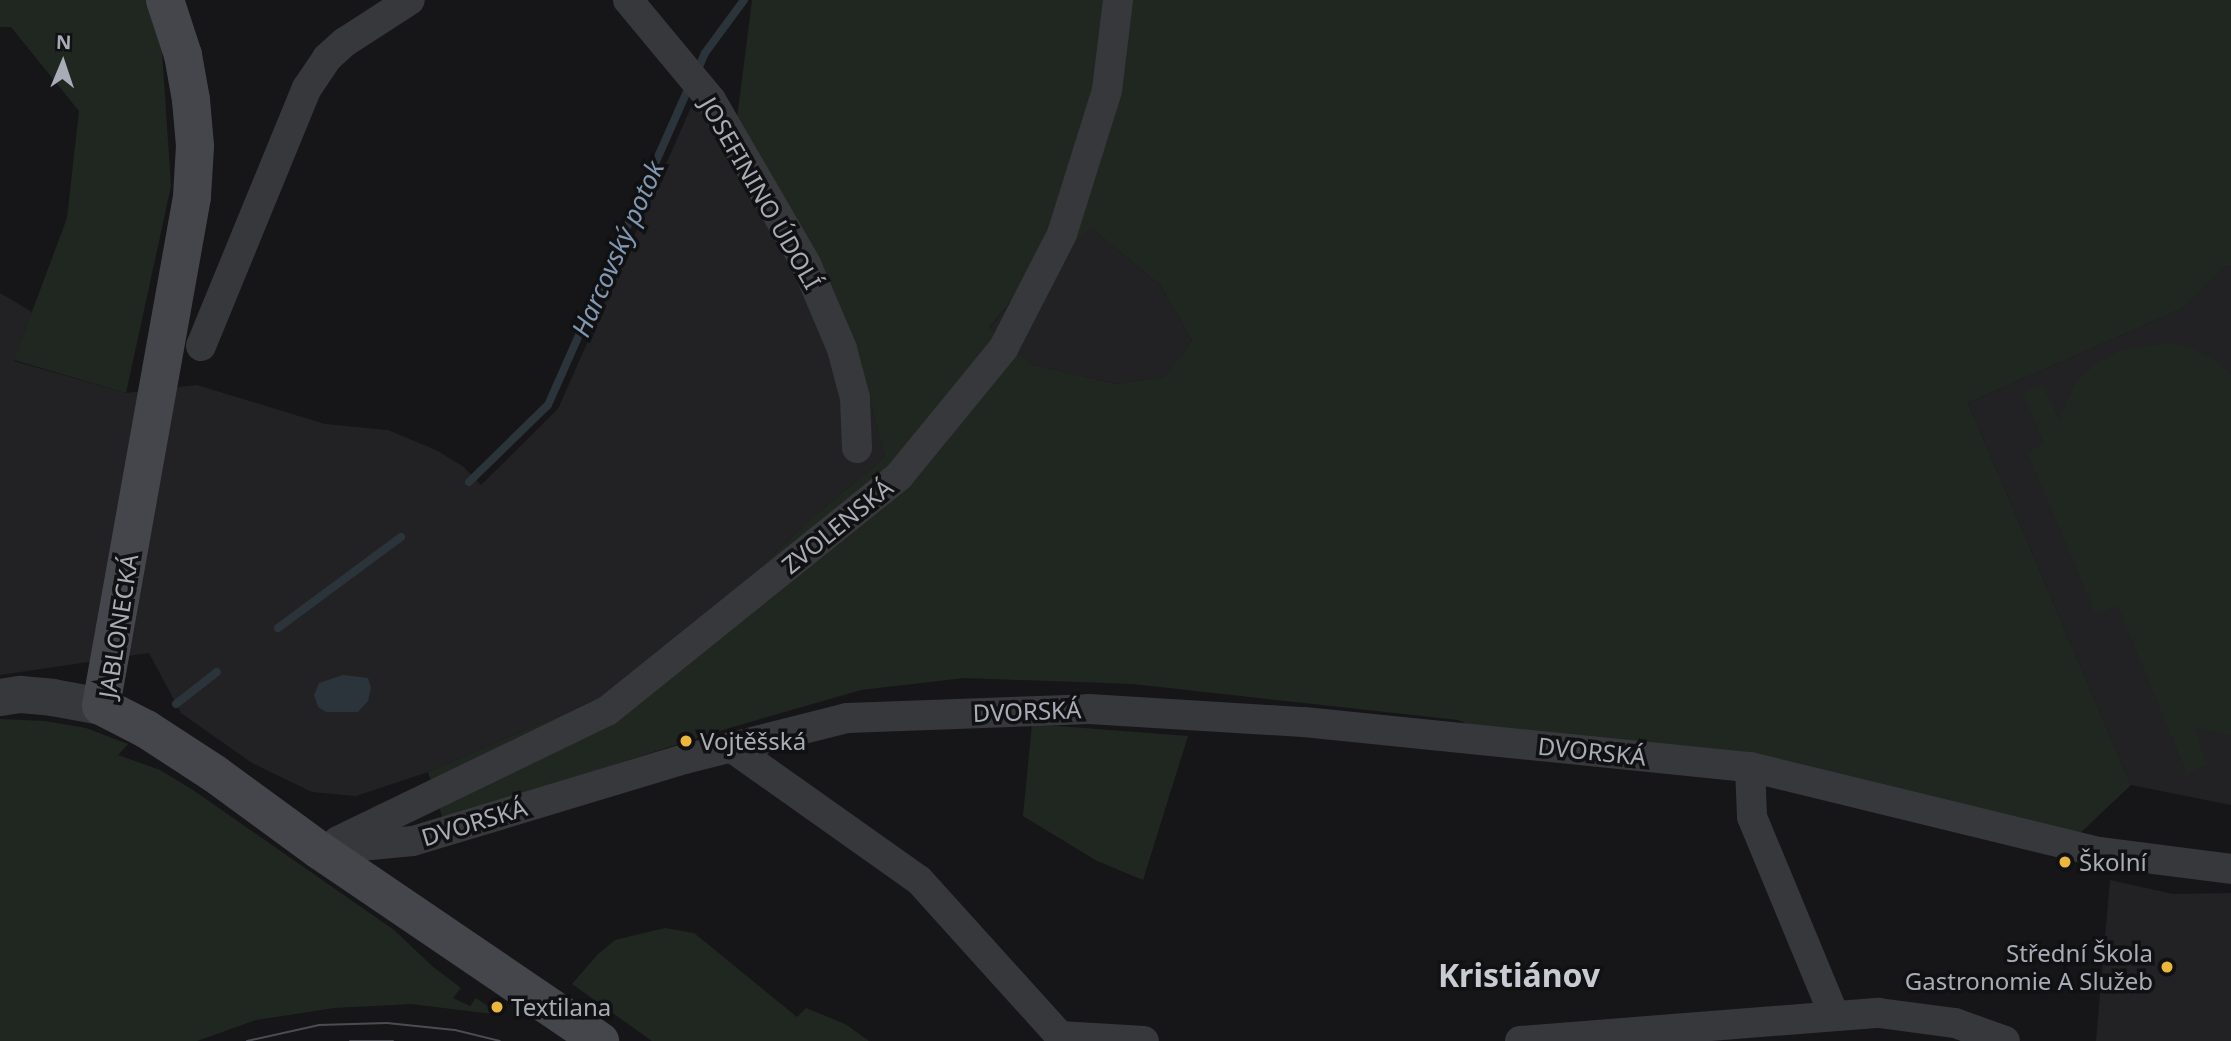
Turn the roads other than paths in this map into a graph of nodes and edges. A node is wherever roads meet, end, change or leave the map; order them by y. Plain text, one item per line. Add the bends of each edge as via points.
1 (165, 0) edge
2 (410, 0) edge
3 (628, 0) edge
4 (1118, 0) edge
5 (201, 346) dead end
6 (839, 414) dead end
7 (857, 448) junction
8 (875, 495) junction
9 (0, 697) edge
10 (101, 706) junction
11 (731, 747) junction
12 (1750, 767) junction
13 (319, 850) junction
14 (2231, 869) edge
15 (1834, 1015) junction
16 (1775, 1021) junction
17 (1063, 1038) edge
18 (600, 1041) edge
19 (1144, 1041) edge
20 (1520, 1041) edge
21 (1539, 1041) edge
22 (1805, 1041) edge
23 (2005, 1041) edge

1 - 10 main road, JABLONECKÁ via 183,55 191,100 195,146 192,197
2 - 5 street via 345,41 307,88
3 - 7 street, JOSEFININO ÚDOLÍ via 697,84 746,158 816,288 842,349 855,398
4 - 8 street, ZVOLENSKÁ via 1107,90 1062,234 1003,349 899,476
6 - 7 street, JOSEFININO ÚDOLÍ
7 - 8 street, JOSEFININO ÚDOLÍ
8 - 13 street, ZVOLENSKÁ via 607,711
9 - 10 street via 41,696
10 - 13 main road, JABLONECKÁ via 215,774
11 - 12 street, DVORSKÁ via 847,718 1089,709 1304,722
11 - 13 street, DVORSKÁ via 413,841
11 - 17 street via 919,880
12 - 14 street, DVORSKÁ via 2099,852
12 - 15 street via 1752,817
13 - 18 main road, JABLONECKÁ
15 - 16 street
15 - 23 street via 1879,1013 1955,1023
16 - 21 street
16 - 22 street
17 - 19 street
20 - 21 street

